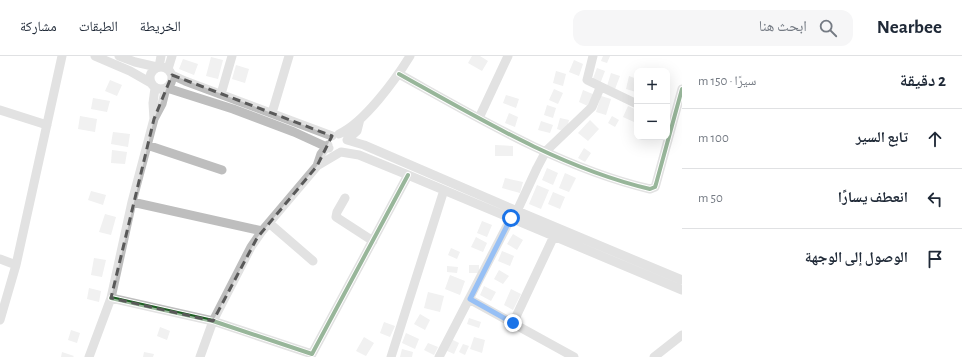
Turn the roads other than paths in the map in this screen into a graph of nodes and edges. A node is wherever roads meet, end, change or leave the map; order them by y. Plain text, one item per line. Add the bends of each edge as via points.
1 (62, 56) edge
2 (95, 56) edge
3 (119, 56) edge
4 (161, 56) edge
5 (172, 56) edge
6 (232, 56) edge
7 (289, 56) edge
8 (410, 56) edge
9 (507, 56) edge
10 (593, 56) edge
11 (158, 67) junction
12 (170, 72) junction
13 (399, 74) junction
14 (153, 85) junction
15 (166, 88) junction
16 (600, 88) junction
17 (682, 89) edge
18 (221, 94) junction
19 (634, 103) edge
20 (0, 110) edge
21 (272, 113) junction
22 (671, 116) edge
23 (479, 118) junction
24 (154, 119) junction
25 (360, 119) junction
26 (47, 125) junction
27 (357, 131) junction
28 (341, 137) junction
29 (147, 145) junction
30 (364, 145) junction
31 (327, 147) junction
32 (546, 151) junction
33 (340, 153) junction
34 (317, 166) junction
35 (222, 170) dead end
36 (408, 175) junction
37 (444, 190) junction
38 (345, 198) dead end
39 (132, 202) junction
40 (514, 215) junction
41 (269, 223) junction
42 (262, 231) junction
43 (554, 236) junction
44 (373, 241) junction
45 (0, 259) edge
46 (313, 262) dead end
47 (16, 264) junction
48 (682, 280) edge
49 (682, 290) edge
50 (111, 298) junction
51 (470, 299) junction
52 (0, 320) edge
53 (213, 322) junction
54 (513, 323) junction
55 (682, 335) edge
56 (89, 357) edge
57 (200, 357) edge
58 (391, 357) edge
59 (439, 357) edge
60 (574, 357) edge
61 (654, 357) edge

1 - 26 street
2 - 14 street via 130,71
3 - 11 street
4 - 11 street
5 - 12 street
6 - 18 street
7 - 21 street
8 - 13 street
9 - 23 street
10 - 16 street via 587,80
11 - 12 street
11 - 14 street via 150,74
12 - 15 street via 172,82
12 - 18 street
13 - 23 street
13 - 25 street
14 - 15 street via 161,89
14 - 24 street
15 - 24 street via 162,104
15 - 31 street via 248,114
16 - 19 street
16 - 32 street via 592,107
17 - 22 street
18 - 21 street
20 - 26 street
21 - 28 street
22 - 32 street via 656,184 652,188 592,172
23 - 32 street
24 - 29 street
25 - 27 street
25 - 28 street
26 - 47 street
27 - 28 street
27 - 30 street
28 - 30 street
28 - 31 street via 328,140
28 - 33 street via 346,147
29 - 35 street
29 - 39 street
30 - 40 street
31 - 33 street
31 - 34 street via 320,154
32 - 40 street
33 - 34 street
33 - 36 street via 359,155
34 - 41 street
36 - 37 street
36 - 44 street
37 - 40 street
37 - 58 street
38 - 44 street via 336,212 336,217
39 - 42 street
39 - 50 street
40 - 43 street
40 - 48 street
40 - 51 street
41 - 42 street
41 - 46 street
42 - 53 street
43 - 49 street
43 - 54 street
44 - 53 street via 312,354
45 - 47 street
47 - 52 street
50 - 53 street
50 - 56 street
51 - 54 street
51 - 59 street
53 - 57 street
54 - 60 street
55 - 61 street

